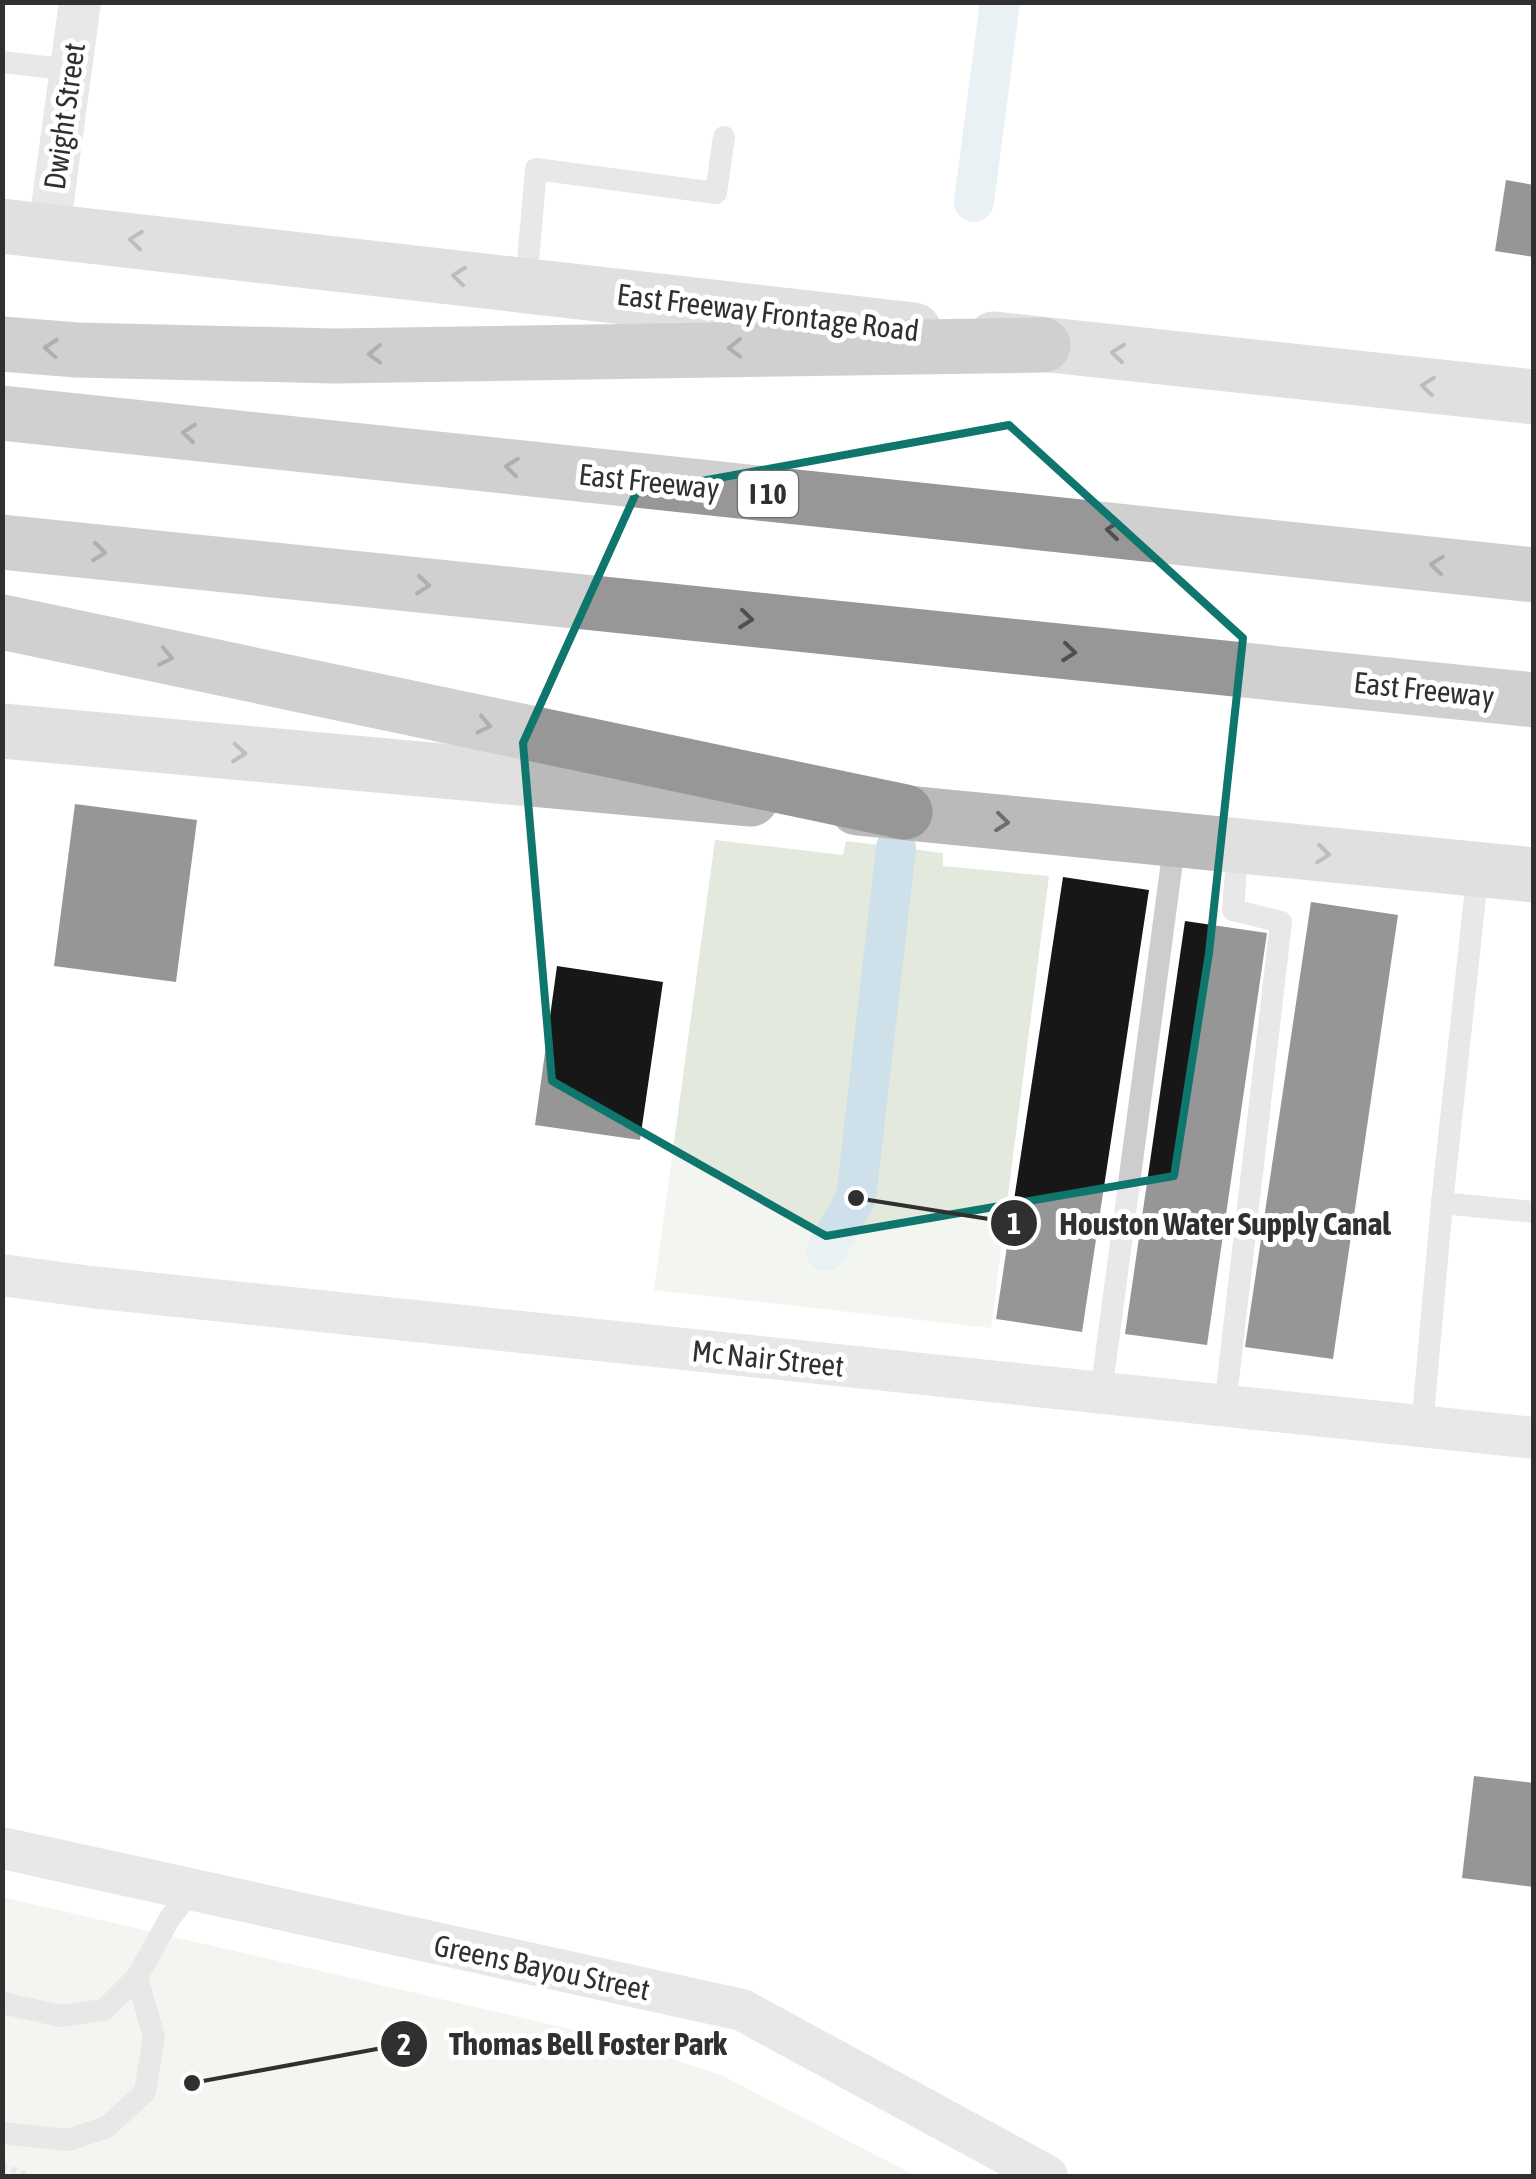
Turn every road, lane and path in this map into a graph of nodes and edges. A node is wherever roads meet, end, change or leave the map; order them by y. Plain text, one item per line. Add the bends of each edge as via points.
1 (80, 2) edge
2 (2, 62) edge
3 (70, 70) junction
4 (724, 137) dead end
5 (26, 228) edge
6 (526, 284) junction
7 (2, 344) edge
8 (1043, 345) junction
9 (1534, 397) edge
10 (2, 414) edge
11 (2, 542) edge
12 (1534, 575) edge
13 (2, 622) edge
14 (1534, 700) edge
15 (2, 731) edge
16 (905, 812) junction
17 (1176, 839) junction
18 (1238, 845) junction
19 (1478, 869) junction
20 (1534, 874) edge
21 (1442, 1203) junction
22 (1534, 1212) edge
23 (2, 1275) edge
24 (1101, 1393) junction
25 (1225, 1406) junction
26 (1422, 1426) junction
27 (1534, 1438) edge
28 (2, 1848) edge
29 (192, 1889) junction
30 (137, 1977) junction
31 (2, 2003) edge
32 (2, 2133) edge
33 (2, 2166) edge
34 (31, 2176) edge
35 (1047, 2176) edge

1 - 3 street, Dwight Street
2 - 3 lane
3 - 5 street, Dwight Street
4 - 6 lane via 716,193 536,169
6 -> 5 main road, East Freeway Frontage Road
6 - 8 main road, East Freeway Frontage Road
8 -> 7 highway via 334,356
9 -> 8 main road, East Freeway Frontage Road
12 -> 10 highway, East Freeway / I 10
11 -> 14 highway, East Freeway
13 -> 16 highway
15 -> 16 main road
16 -> 17 main road
17 - 18 main road
17 - 24 lane
18 -> 19 main road
18 - 25 lane via 1233,910 1281,922
19 - 20 main road
19 - 21 lane
21 - 22 lane
21 - 26 lane
23 - 24 street, Mc Nair Street
24 - 25 street, Mc Nair Street
25 - 26 street, Mc Nair Street
26 - 27 street, Mc Nair Street
28 - 29 street, Greens Bayou Street
29 - 30 lane
29 - 35 street, Greens Bayou Street via 742,2010
30 - 31 lane via 104,2010 60,2016
30 - 32 lane via 154,2037 145,2092 107,2127 68,2140
33 - 34 path

